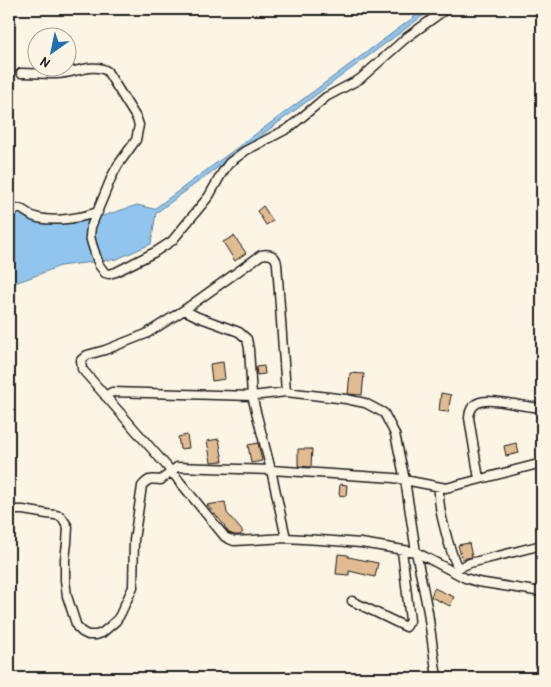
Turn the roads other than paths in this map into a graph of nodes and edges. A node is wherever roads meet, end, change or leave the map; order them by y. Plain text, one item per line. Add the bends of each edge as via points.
1 (446, 9) edge
2 (21, 73) dead end
3 (9, 210) edge
4 (98, 212) junction
5 (184, 310) junction
6 (286, 392) junction
7 (105, 396) junction
8 (252, 396) junction
9 (542, 408) edge
10 (542, 463) edge
11 (270, 470) junction
12 (171, 471) junction
13 (479, 479) junction
14 (405, 480) junction
15 (439, 487) junction
16 (9, 510) edge
17 (286, 538) junction
18 (542, 545) edge
19 (402, 550) junction
20 (416, 552) junction
21 (455, 570) junction
22 (542, 592) edge
23 (352, 601) dead end
24 (437, 678) edge

1 - 4 street via 406,38 360,79 326,97 289,128 229,163 208,196 172,241 155,252 116,272 105,273 99,265 90,236
2 - 4 street via 58,74 102,68 132,109 139,125 136,140 112,176
3 - 4 street via 21,208 39,218 60,219
5 - 6 street via 261,255 273,256 277,261
5 - 7 street via 146,334 81,360 82,369
5 - 8 street via 239,332 247,339
6 - 8 street
6 - 14 street via 346,398 384,413 395,434
7 - 8 street via 112,392
7 - 12 street
8 - 11 street
9 - 13 street via 488,400 472,407 469,418
10 - 13 street
11 - 12 street via 177,467
11 - 14 street
11 - 17 street
12 - 16 street via 161,480 151,479 142,486 134,540 133,587 116,621 96,635 88,635 78,627 68,596 65,580 68,527 63,519 55,515
12 - 17 street via 229,540
13 - 15 street
14 - 15 street
14 - 20 street
15 - 21 street via 440,514
17 - 19 street via 361,543
18 - 21 street
19 - 20 street
19 - 23 street via 410,621 406,627
20 - 21 street
20 - 24 street
21 - 22 street via 478,582

